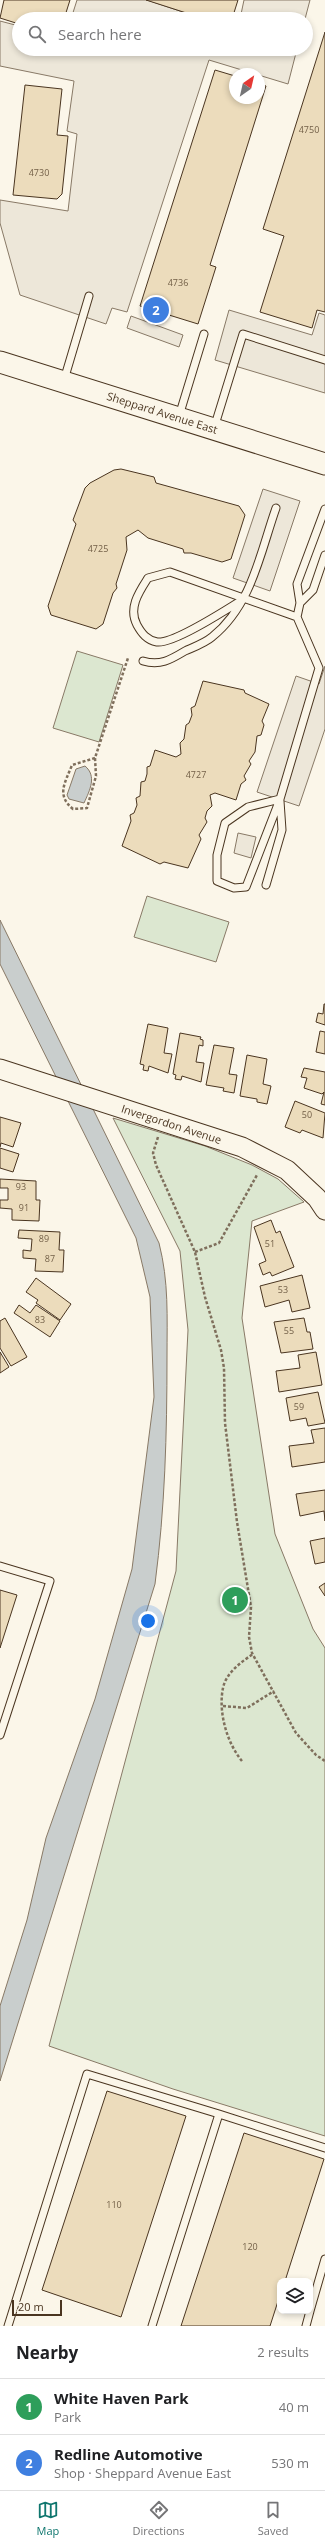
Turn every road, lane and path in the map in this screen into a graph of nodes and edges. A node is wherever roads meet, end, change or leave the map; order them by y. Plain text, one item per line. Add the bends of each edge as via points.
1 (89, 296) dead end
2 (204, 334) dead end
3 (325, 360) edge
4 (0, 362) edge
5 (64, 382) junction
6 (179, 418) junction
7 (214, 430) junction
8 (325, 464) edge
9 (276, 508) dead end
10 (325, 509) edge
11 (325, 555) edge
12 (245, 598) junction
13 (300, 603) junction
14 (297, 616) junction
15 (128, 658) dead end
16 (143, 661) dead end
17 (95, 758) junction
18 (280, 799) junction
19 (266, 886) dead end
20 (0, 1069) edge
21 (163, 1120) junction
22 (267, 1158) junction
23 (325, 1210) edge
24 (195, 1252) junction
25 (0, 1566) edge
26 (253, 1654) junction
27 (274, 1692) junction
28 (223, 1706) junction
29 (0, 1735) edge
30 (242, 1761) dead end
31 (325, 1761) edge
32 (219, 2114) junction
33 (325, 2148) edge
34 (325, 2259) edge
35 (313, 2301) edge
36 (309, 2314) edge
37 (8, 2326) edge
38 (152, 2326) edge
39 (306, 2326) edge

1 - 5 lane
2 - 6 lane
3 - 7 lane via 243,334
4 - 5 main road, Sheppard Avenue East
5 - 6 main road, Sheppard Avenue East
6 - 7 main road, Sheppard Avenue East
7 - 8 main road, Sheppard Avenue East
9 - 12 lane
10 - 13 lane via 297,584
11 - 13 lane via 313,590
12 - 12 lane via 170,572 148,578 135,597 134,618 143,636 158,642 173,640
12 - 14 lane
12 - 16 lane via 236,613 212,637 176,657 154,664
13 - 14 lane
14 - 18 lane via 319,668
15 - 17 path
17 - 17 path via 96,776 87,808 73,810 65,802 62,791 72,765
18 - 18 lane via 248,807 225,824 217,855 217,881 234,888 246,887
18 - 19 lane via 282,830
20 - 21 street, Invergordon Avenue
21 - 22 street, Invergordon Avenue
21 - 24 path via 153,1153 171,1203
22 - 23 street, Invergordon Avenue via 287,1170 305,1186
22 - 24 path via 219,1243
24 - 26 path via 224,1368 225,1423 237,1522 251,1602 249,1637
25 - 29 lane via 50,1581
26 - 27 path
26 - 28 path via 238,1665 228,1677 223,1688
27 - 28 path via 247,1708
27 - 31 path via 296,1733
28 - 30 path via 229,1740
32 - 33 lane
32 - 37 lane via 87,2074
32 - 38 lane
34 - 35 lane
36 - 39 lane

